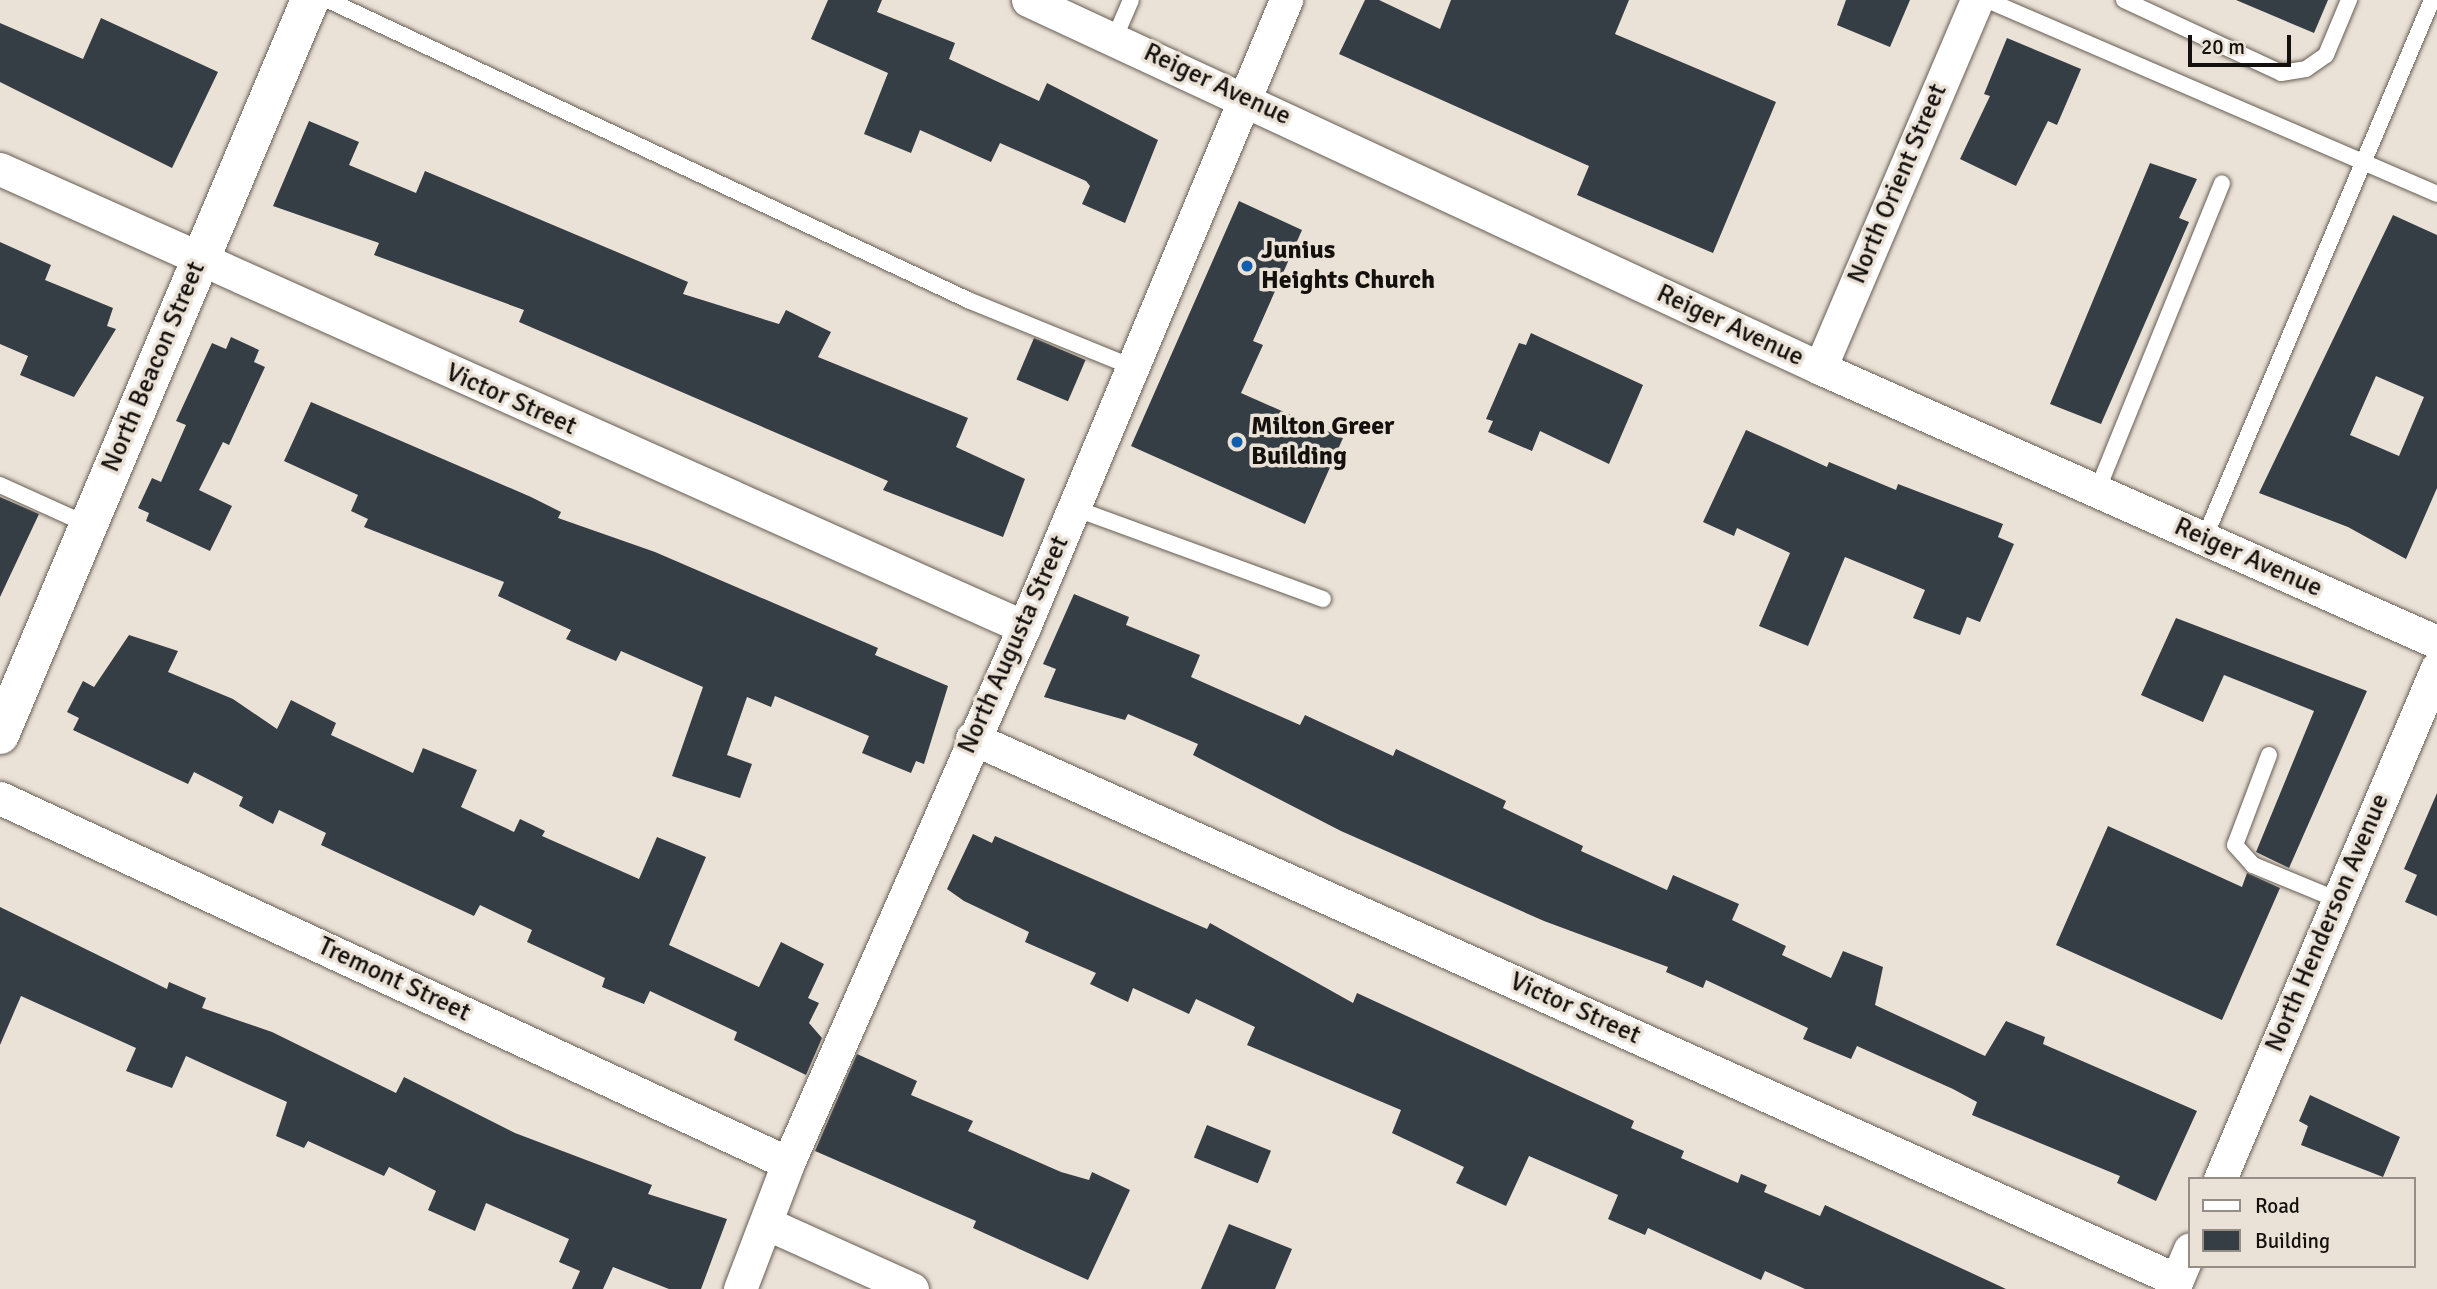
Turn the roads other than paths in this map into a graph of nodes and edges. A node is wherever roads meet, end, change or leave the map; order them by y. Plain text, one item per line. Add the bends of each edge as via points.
1 (310, 0) edge
2 (328, 0) edge
3 (1028, 0) edge
4 (1131, 0) edge
5 (1286, 0) edge
6 (1977, 0) edge
7 (1987, 0) edge
8 (2124, 0) edge
9 (2349, 0) edge
10 (2432, 0) edge
11 (1115, 37) junction
12 (1244, 99) junction
13 (2364, 165) junction
14 (0, 169) edge
15 (2222, 183) dead end
16 (2437, 194) edge
17 (198, 261) junction
18 (1132, 368) junction
19 (1820, 368) junction
20 (0, 485) edge
21 (2097, 491) junction
22 (1074, 508) junction
23 (88, 525) junction
24 (2204, 539) junction
25 (1323, 599) dead end
26 (1024, 627) junction
27 (2437, 642) edge
28 (2437, 668) edge
29 (0, 735) edge
30 (972, 738) junction
31 (2269, 755) dead end
32 (0, 798) edge
33 (2338, 900) junction
34 (788, 1163) junction
35 (2221, 1177) edge
36 (768, 1224) junction
37 (2188, 1254) edge
38 (2175, 1285) edge
39 (740, 1289) edge
40 (912, 1289) edge

1 - 17 street, North Beacon Street
2 - 18 lane via 968,300
3 - 11 street, Reiger Avenue
4 - 11 lane
5 - 12 street, North Augusta Street
6 - 19 street, North Orient Street
7 - 13 lane
8 - 9 lane via 2281,73 2306,69 2326,55
10 - 13 lane
11 - 12 street, Reiger Avenue
12 - 18 street, North Augusta Street
12 - 19 street, Reiger Avenue
13 - 16 lane
13 - 24 lane
14 - 17 street, Victor Street
15 - 21 lane
17 - 23 street, North Beacon Street
17 - 26 street, Victor Street
18 - 22 street, North Augusta Street
19 - 21 street, Reiger Avenue
20 - 23 lane
21 - 24 street, Reiger Avenue
22 - 25 lane
22 - 26 street, North Augusta Street
23 - 29 street, North Beacon Street
24 - 27 street, Reiger Avenue
26 - 30 street, North Augusta Street
28 - 33 street, North Henderson Avenue
30 - 34 street, North Augusta Street
30 - 38 street, Victor Street
31 - 33 lane via 2235,845 2253,865
32 - 34 street, Tremont Street
33 - 35 street, North Henderson Avenue
34 - 36 street, North Augusta Street
36 - 39 street, North Augusta Street
36 - 40 street
37 - 38 street

